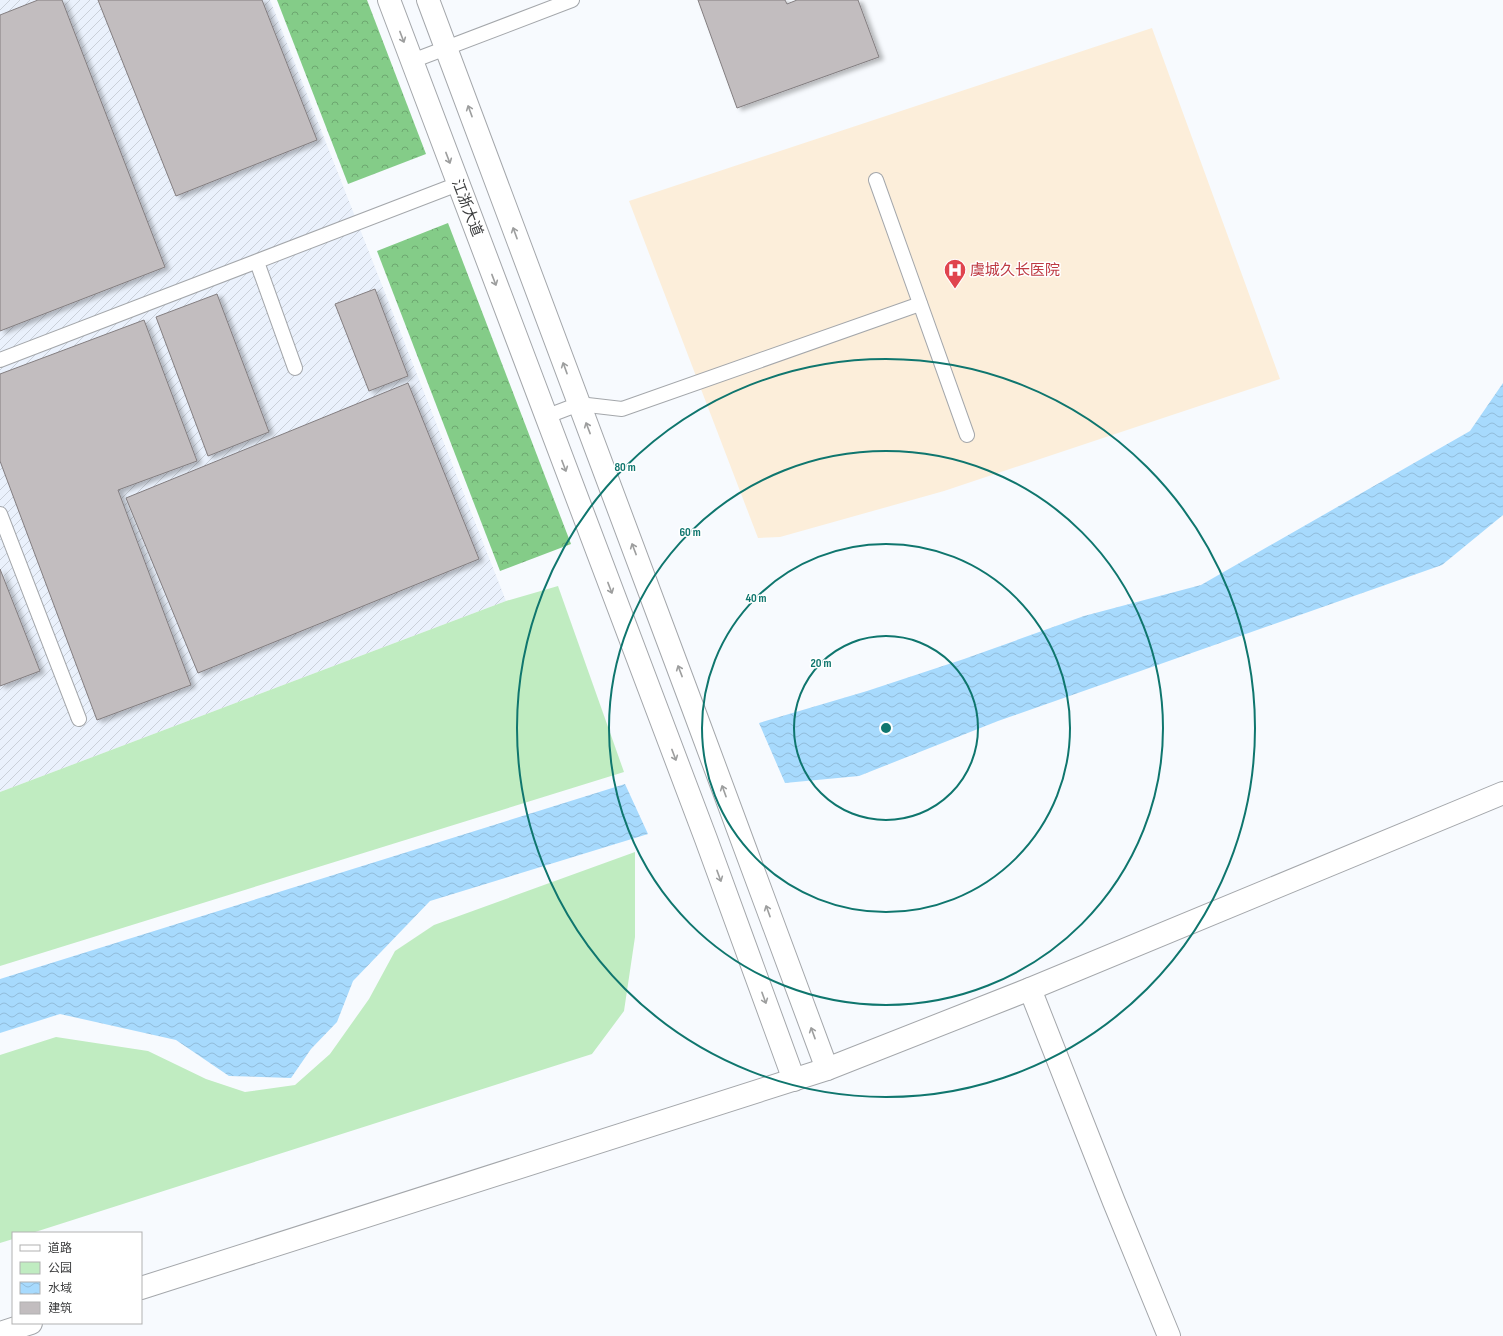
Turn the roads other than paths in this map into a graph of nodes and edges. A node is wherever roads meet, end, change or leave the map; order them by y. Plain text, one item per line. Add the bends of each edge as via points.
1 (389, 0) edge
2 (428, 0) edge
3 (572, 0) edge
4 (446, 48) junction
5 (412, 61) junction
6 (876, 180) dead end
7 (458, 184) junction
8 (257, 262) junction
9 (920, 304) junction
10 (0, 360) edge
11 (295, 368) dead end
12 (579, 404) junction
13 (545, 417) junction
14 (967, 435) dead end
15 (0, 514) edge
16 (79, 719) dead end
17 (1503, 793) edge
18 (1030, 989) junction
19 (826, 1069) junction
20 (794, 1080) junction
21 (142, 1288) edge
22 (28, 1324) edge
23 (0, 1333) edge
24 (1169, 1336) edge

1 -> 5 main road, 江浙大道
2 - 4 main road
3 - 4 lane
4 - 5 lane
12 -> 4 main road
5 -> 7 main road, 江浙大道
6 - 9 lane
7 - 8 lane
7 -> 13 main road, 江浙大道
8 - 10 lane
8 - 11 lane
9 - 12 lane via 622,409
9 - 14 lane
12 - 13 lane
19 -> 12 main road
13 -> 20 main road, 江浙大道 via 706,839
15 - 16 lane
17 - 18 main road
18 - 19 main road
18 - 24 main road
19 - 20 main road
20 - 21 main road
22 - 23 main road

